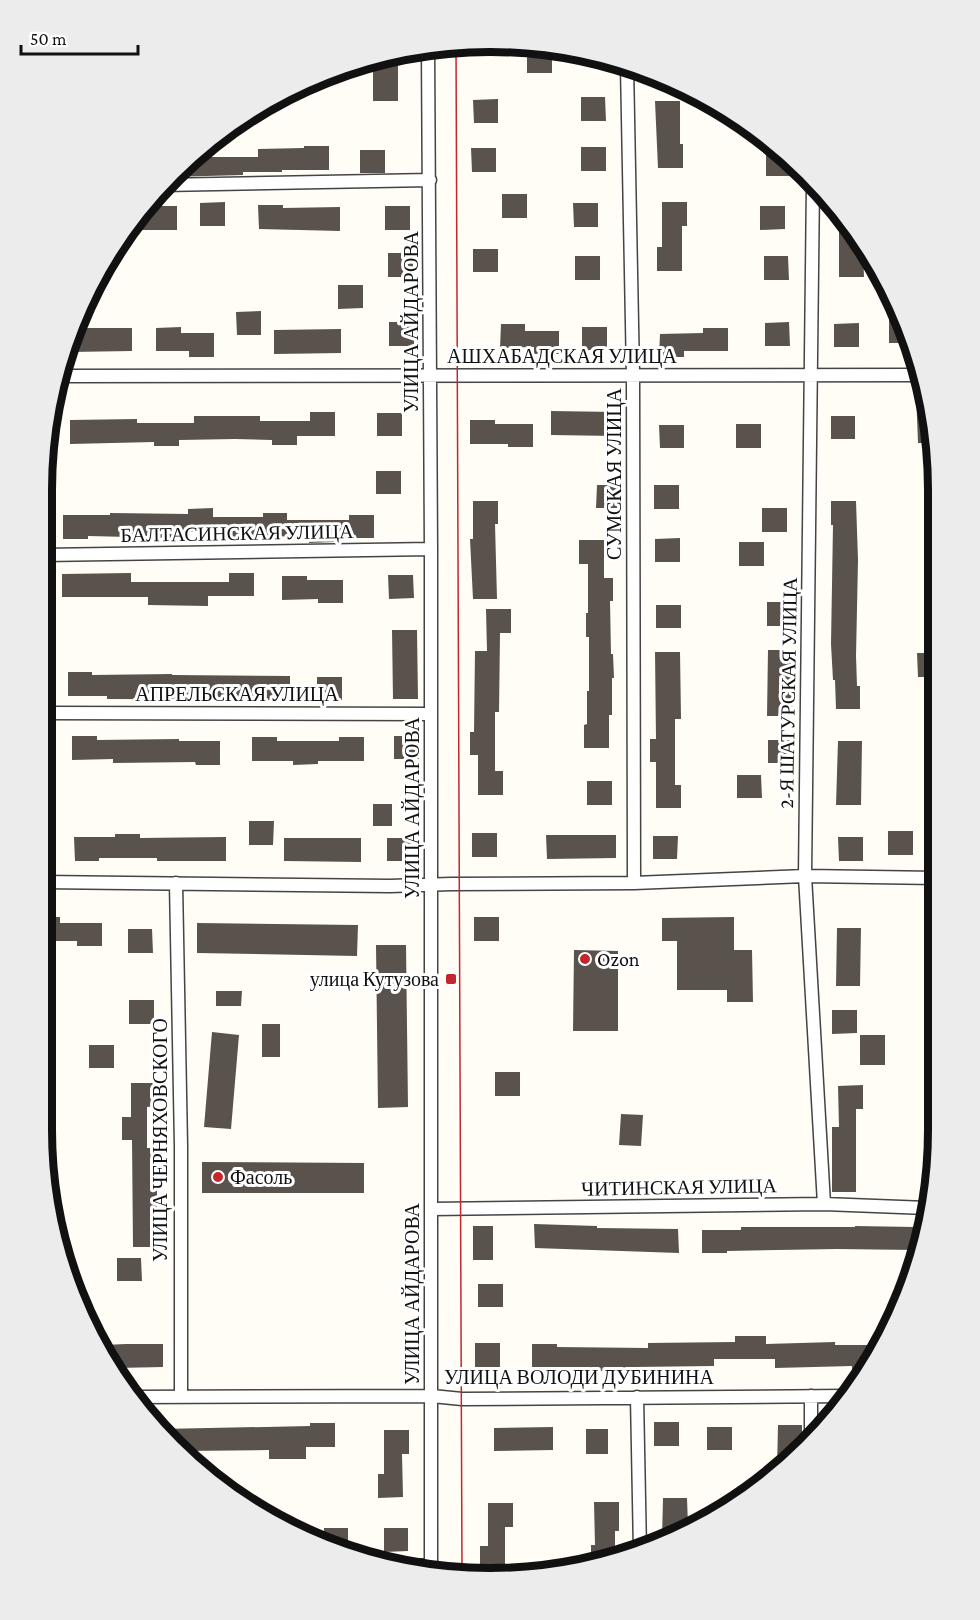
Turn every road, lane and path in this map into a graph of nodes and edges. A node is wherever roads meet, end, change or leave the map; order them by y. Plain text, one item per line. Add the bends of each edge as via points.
1 (428, 57) edge
2 (627, 75) edge
3 (430, 180) junction
4 (177, 185) edge
5 (813, 196) edge
6 (430, 375) junction
7 (633, 375) junction
8 (812, 375) junction
9 (912, 375) edge
10 (67, 376) edge
11 (431, 549) junction
12 (52, 555) edge
13 (52, 713) edge
14 (430, 714) junction
15 (805, 876) junction
16 (928, 878) edge
17 (52, 882) edge
18 (177, 883) junction
19 (634, 883) junction
20 (432, 884) junction
21 (824, 1204) junction
22 (920, 1208) edge
23 (431, 1209) junction
24 (432, 1396) junction
25 (811, 1396) junction
26 (837, 1396) edge
27 (144, 1397) edge
28 (181, 1397) junction
29 (637, 1397) junction
30 (811, 1426) edge
31 (640, 1541) edge
32 (431, 1564) edge

1 - 3 street, УЛИЦА АЙДАРОВА
2 - 7 street, СУМСКАЯ УЛИЦА
3 - 4 street
3 - 6 street, УЛИЦА АЙДАРОВА
5 - 8 street, 2-Я ШАТУРСКАЯ УЛИЦА
6 - 7 street, АШХАБАДСКАЯ УЛИЦА
6 - 10 street, АШХАБАДСКАЯ УЛИЦА
6 - 11 street, УЛИЦА АЙДАРОВА
7 - 8 street, АШХАБАДСКАЯ УЛИЦА
7 - 19 street, СУМСКАЯ УЛИЦА
8 - 9 street, АШХАБАДСКАЯ УЛИЦА
8 - 15 street, 2-Я ШАТУРСКАЯ УЛИЦА
11 - 12 street, БАЛТАСИНСКАЯ УЛИЦА
11 - 14 street, УЛИЦА АЙДАРОВА
13 - 14 street, АПРЕЛЬСКАЯ УЛИЦА
14 - 20 street, УЛИЦА АЙДАРОВА
15 - 16 street
15 - 19 street
15 - 21 street, 2-Я ШАТУРСКАЯ УЛИЦА
17 - 18 street
18 - 20 street
18 - 28 street, УЛИЦА ЧЕРНЯХОВСКОГО
19 - 20 street
20 - 23 street, УЛИЦА АЙДАРОВА
21 - 22 street, ЧИТИНСКАЯ УЛИЦА
21 - 23 street, ЧИТИНСКАЯ УЛИЦА
23 - 24 street, УЛИЦА АЙДАРОВА
24 - 28 street, УЛИЦА ВОЛОДИ ДУБИНИНА
24 - 29 street, УЛИЦА ВОЛОДИ ДУБИНИНА
24 - 32 street, УЛИЦА АЙДАРОВА
25 - 26 street, УЛИЦА ВОЛОДИ ДУБИНИНА
25 - 29 street, УЛИЦА ВОЛОДИ ДУБИНИНА
25 - 30 street
27 - 28 street, УЛИЦА ВОЛОДИ ДУБИНИНА
29 - 31 street

